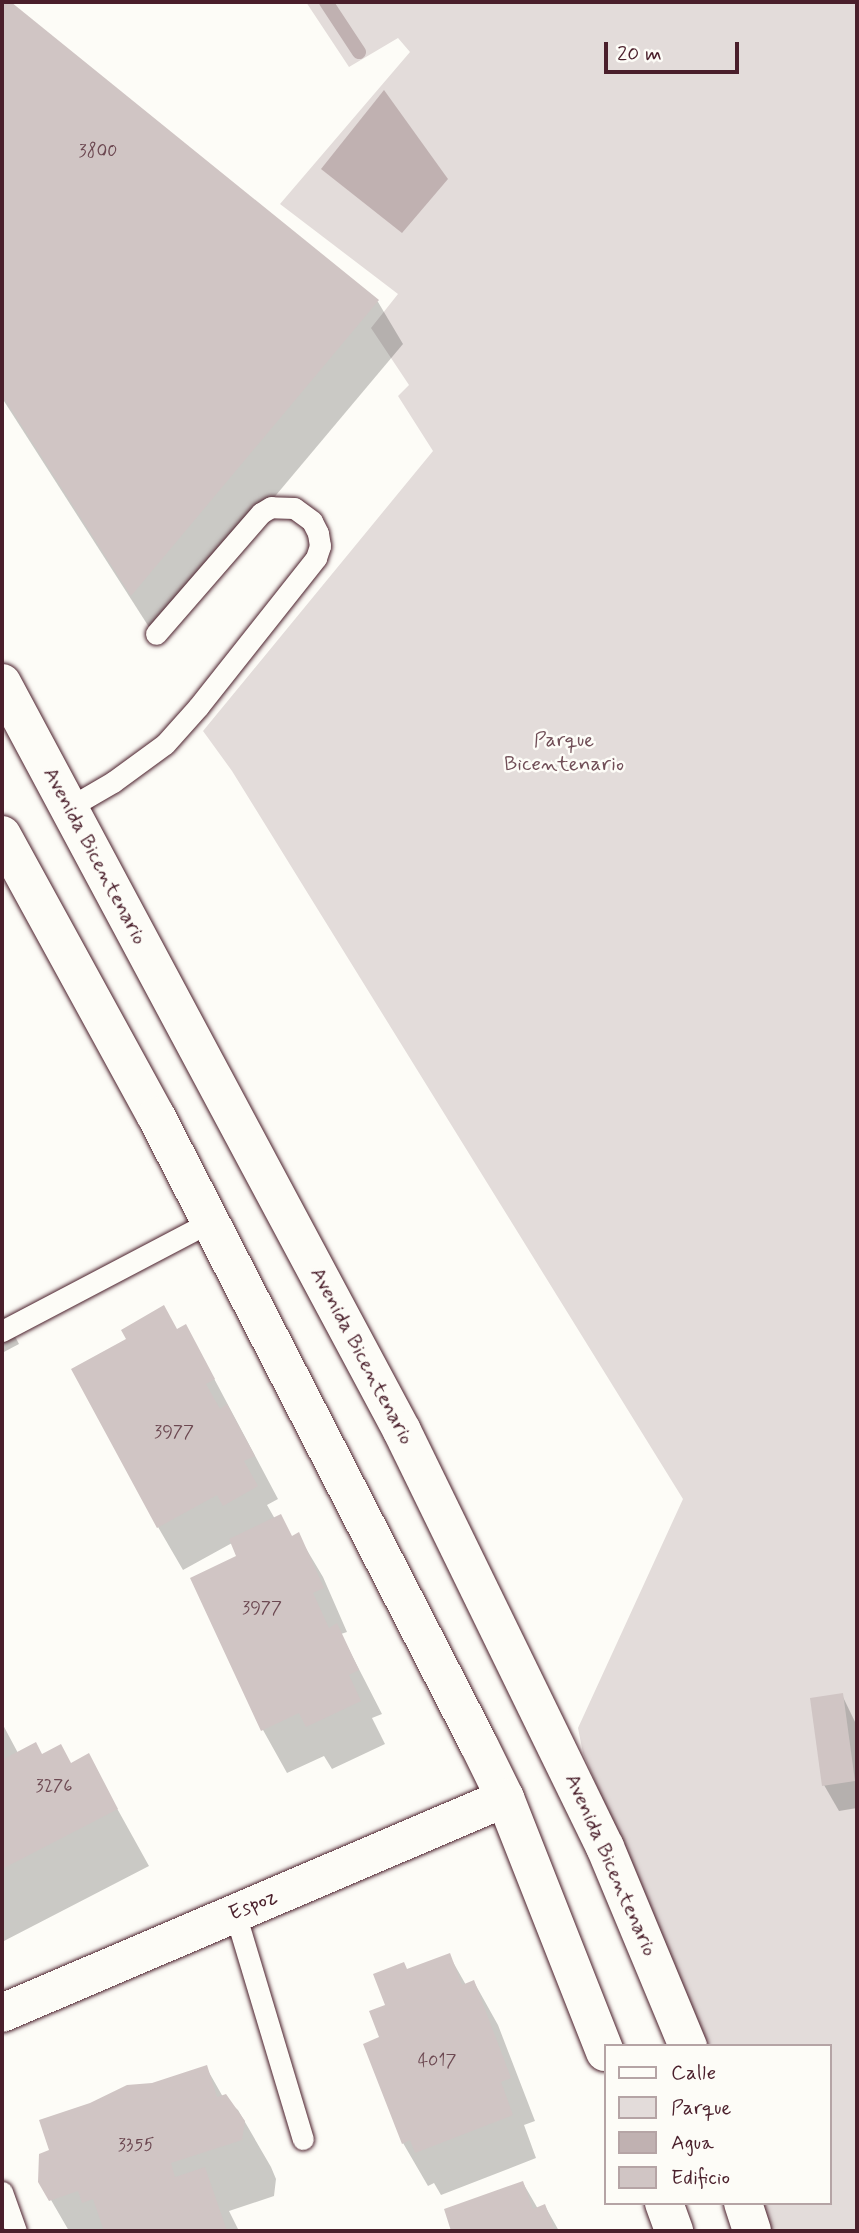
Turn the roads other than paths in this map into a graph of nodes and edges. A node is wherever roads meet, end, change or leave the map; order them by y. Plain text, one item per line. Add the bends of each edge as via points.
1 (156, 634) dead end
2 (2, 683) edge
3 (70, 807) junction
4 (7, 858) edge
5 (210, 1222) junction
6 (2, 1331) edge
7 (505, 1798) junction
8 (235, 1913) junction
9 (2, 2013) edge
10 (687, 2044) edge
11 (604, 2049) edge
12 (303, 2139) dead end
13 (2, 2192) edge
14 (665, 2205) edge
15 (744, 2205) edge
16 (16, 2231) edge
17 (674, 2231) edge
18 (752, 2231) edge

1 - 3 lane via 261,513 271,507 294,508 312,521 320,547 316,558 198,707 165,744
2 - 3 main road, Avenida Bicentenario
3 - 10 main road, Avenida Bicentenario via 402,1431 606,1847
4 - 5 main road via 156,1116
5 - 6 lane
5 - 7 main road
7 - 8 main road, Espoz
7 - 11 main road
8 - 9 main road, Espoz
8 - 12 lane
13 - 16 lane
14 - 17 main road
15 - 18 main road

